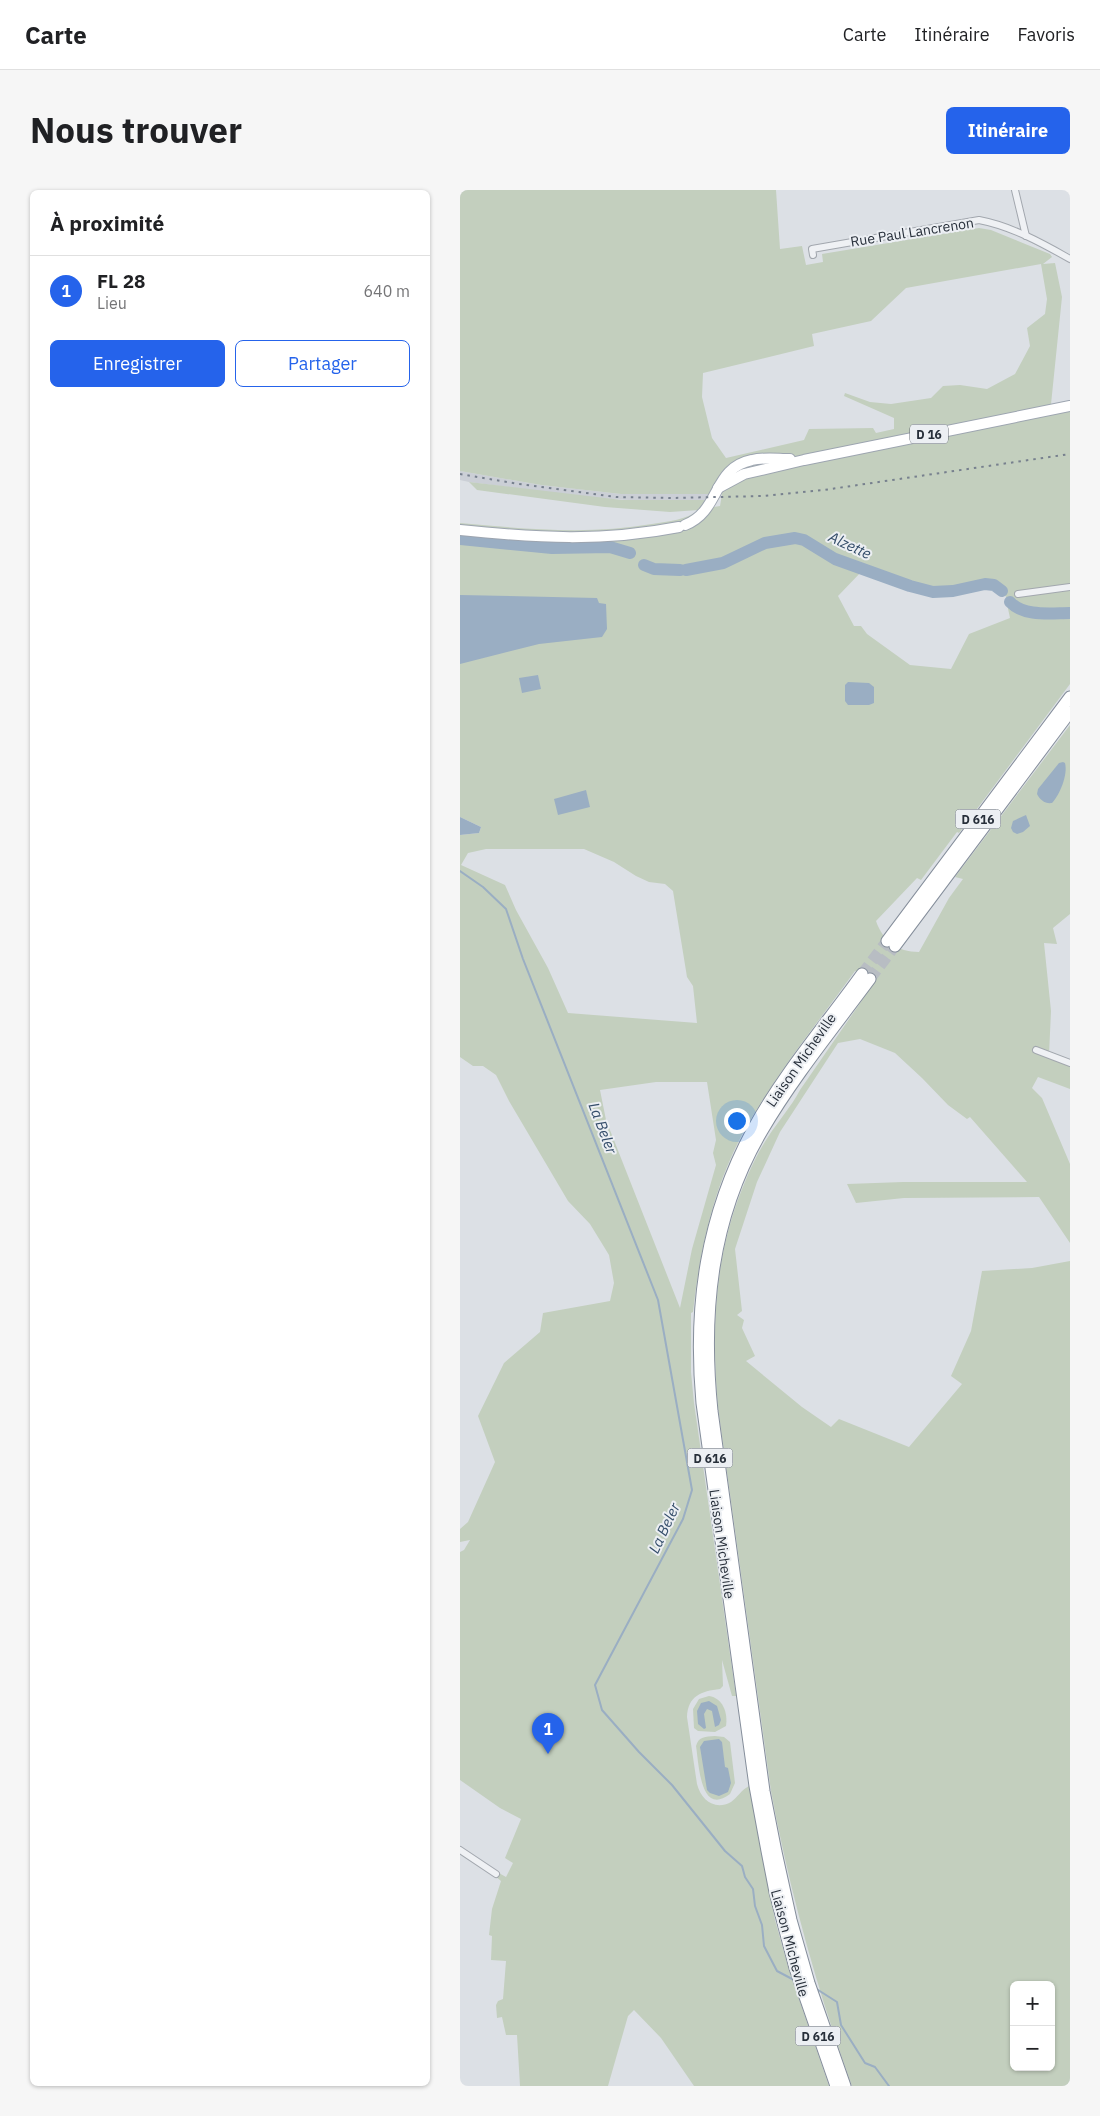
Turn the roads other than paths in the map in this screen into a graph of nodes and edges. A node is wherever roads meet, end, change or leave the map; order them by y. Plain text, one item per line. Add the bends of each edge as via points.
1 (1015, 190) edge
2 (1026, 236) junction
3 (813, 255) dead end
4 (1070, 260) edge
5 (1061, 408) edge
6 (460, 530) edge
7 (1070, 587) edge
8 (1018, 594) dead end
9 (1070, 697) edge
10 (1070, 712) edge
11 (866, 976) tunnel mouth
12 (1036, 1050) dead end
13 (1070, 1063) edge
14 (460, 1850) edge
15 (496, 1874) dead end
16 (805, 1985) junction
17 (836, 2086) edge
18 (846, 2086) edge

1 - 2 street
2 - 3 street, Rue Paul Lancrenon via 979,220 812,249
2 - 4 street, Rue Paul Lancrenon
5 - 6 main road, D 16 via 804,460 751,460 730,471 705,512 682,526 623,536 566,538
7 - 8 street
9 - 10 highway, D 616 via 891,944
11 - 16 highway, Liaison Micheville / D 616 via 781,1086 754,1127 733,1169 708,1251 700,1315 702,1403 755,1786 775,1892
12 - 13 street
14 - 15 street
16 - 17 highway, Liaison Micheville / D 616
16 - 18 highway, Liaison Micheville / D 616

